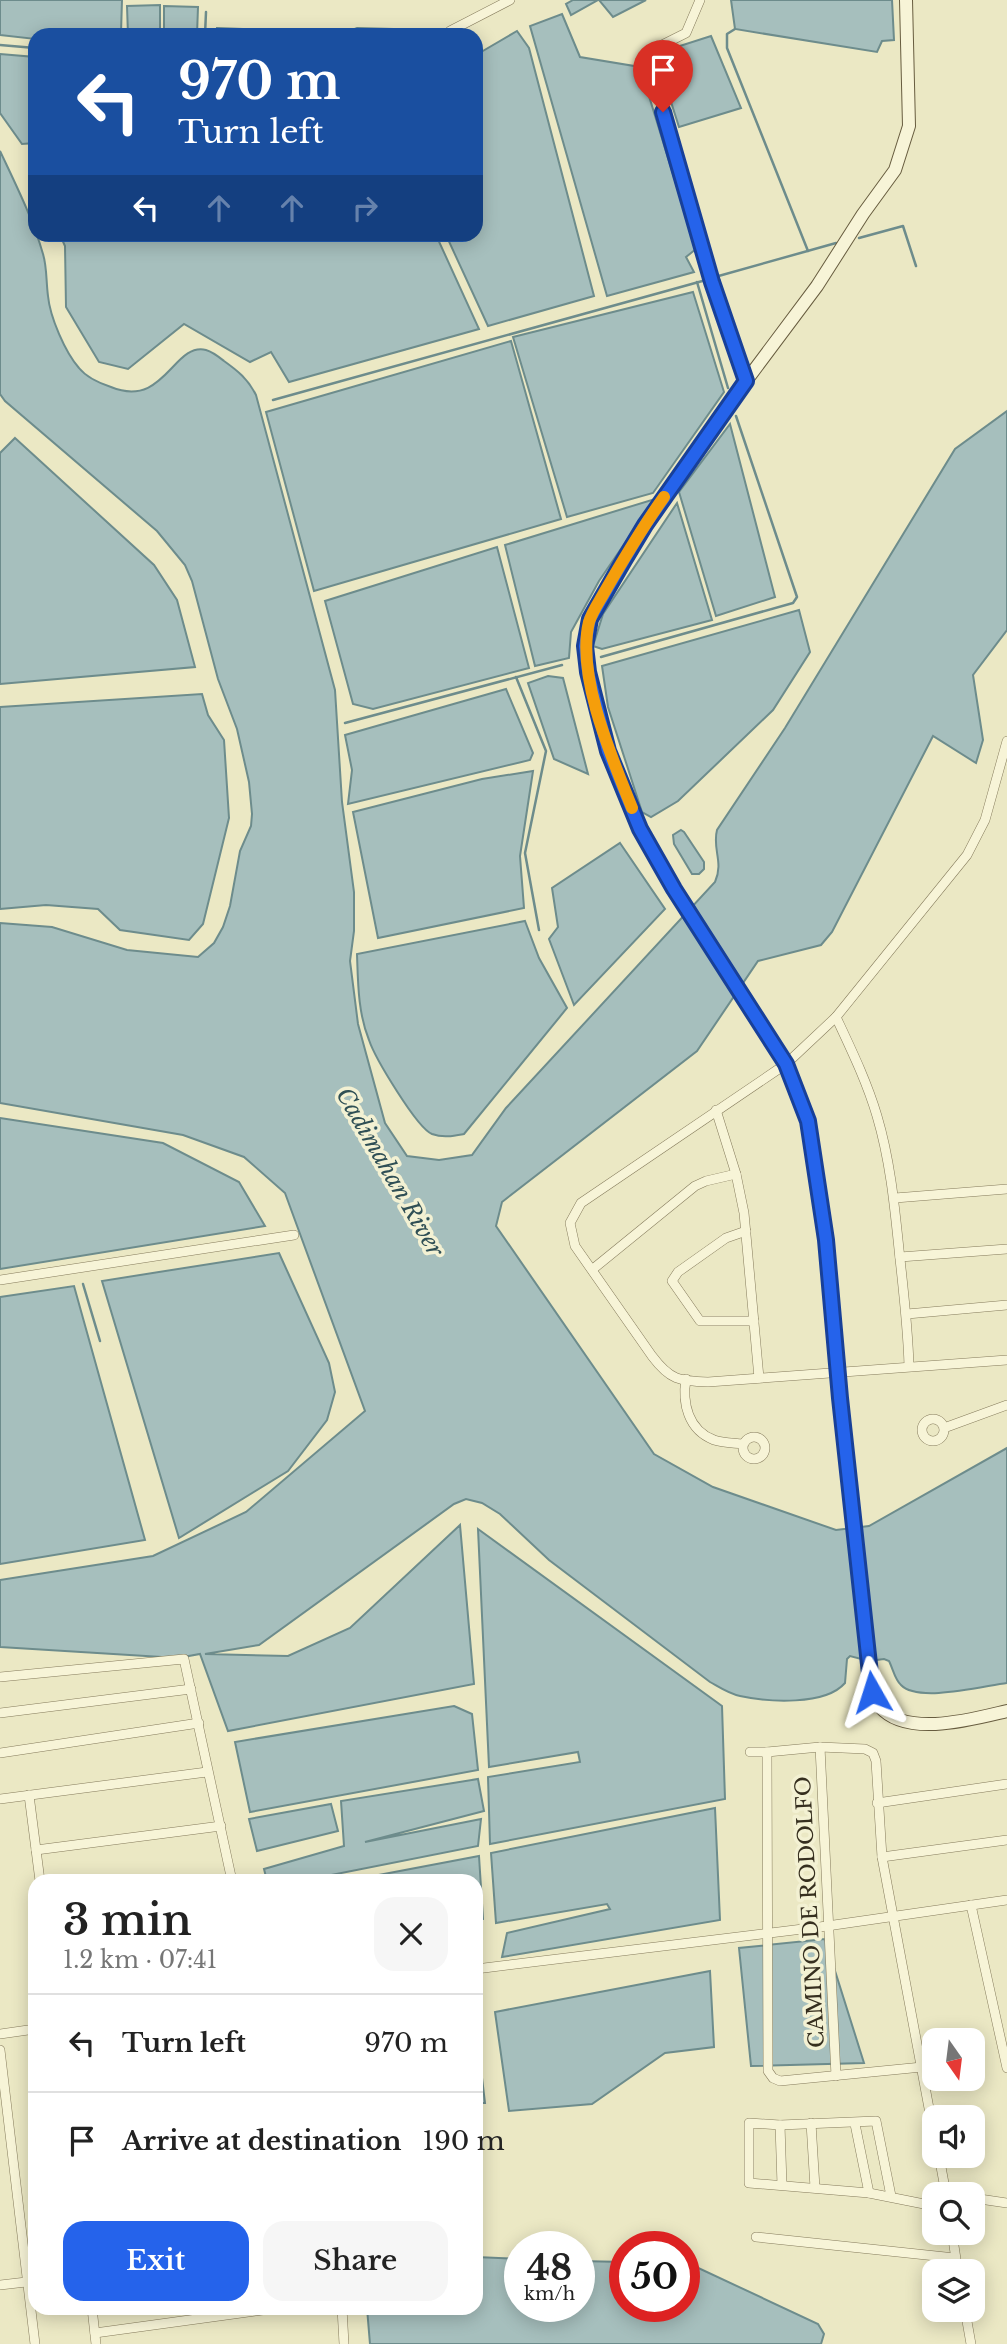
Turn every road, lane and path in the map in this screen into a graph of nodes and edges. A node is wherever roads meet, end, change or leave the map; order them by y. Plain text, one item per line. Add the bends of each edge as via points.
1 (510, 0) edge
2 (700, 0) edge
3 (906, 0) edge
4 (456, 28) edge
5 (746, 381) junction
6 (1007, 741) edge
7 (836, 1017) junction
8 (786, 1064) junction
9 (716, 1110) junction
10 (736, 1174) junction
11 (1007, 1189) edge
12 (895, 1198) junction
13 (746, 1231) junction
14 (293, 1235) dead end
15 (1007, 1250) edge
16 (900, 1258) junction
17 (593, 1269) junction
18 (0, 1280) edge
19 (1007, 1304) edge
20 (907, 1314) junction
21 (754, 1321) junction
22 (1007, 1360) edge
23 (909, 1366) junction
24 (838, 1371) junction
25 (759, 1378) junction
26 (686, 1379) junction
27 (1007, 1405) edge
28 (944, 1428) dead end
29 (743, 1444) dead end
30 (0, 1677) edge
31 (191, 1689) junction
32 (1007, 1711) edge
33 (0, 1713) edge
34 (199, 1723) junction
35 (820, 1747) junction
36 (750, 1752) dead end
37 (767, 1752) junction
38 (0, 1753) edge
39 (208, 1772) junction
40 (1007, 1784) edge
41 (29, 1795) junction
42 (0, 1799) edge
43 (877, 1802) junction
44 (221, 1826) junction
45 (1007, 1840) edge
46 (36, 1850) junction
47 (882, 1857) junction
48 (39, 1874) edge
49 (231, 1874) edge
50 (1007, 1900) edge
51 (971, 1905) junction
52 (893, 1916) junction
53 (827, 1926) junction
54 (768, 1932) junction
55 (483, 1968) edge
56 (28, 2030) edge
57 (0, 2034) edge
58 (0, 2050) edge
59 (922, 2067) joint
60 (1007, 2068) edge
61 (836, 2076) junction
62 (811, 2123) junction
63 (855, 2124) junction
64 (780, 2125) junction
65 (782, 2185) junction
66 (815, 2188) junction
67 (869, 2193) junction
68 (891, 2196) junction
69 (985, 2200) edge
70 (922, 2203) edge
71 (1007, 2203) edge
72 (756, 2237) dead end
73 (954, 2245) edge
74 (956, 2258) joint
75 (28, 2259) edge
76 (28, 2281) edge
77 (0, 2285) edge
78 (33, 2315) edge
79 (93, 2315) edge
80 (226, 2315) edge
81 (342, 2315) edge
82 (967, 2322) edge
83 (94, 2333) junction
84 (35, 2344) edge
85 (96, 2344) edge
86 (344, 2344) edge
87 (971, 2344) edge

1 - 4 street
2 - 5 street via 686,33 652,50 649,63 712,282
3 - 5 main road via 909,126 895,170
5 - 8 main road via 613,577 590,619 585,646 608,751 640,829
6 - 7 street via 985,820 967,855
7 - 8 street
7 - 12 street via 877,1116
8 - 9 street
8 - 24 main road via 808,1121 826,1240
9 - 10 street
9 - 17 street via 581,1203 570,1223 571,1234
10 - 13 street
10 - 17 street via 695,1186
11 - 12 street
12 - 16 street
13 - 21 street
13 - 21 street via 726,1238 672,1281 700,1321
14 - 18 street
15 - 16 street
16 - 20 street
17 - 26 street via 663,1371 672,1378
19 - 20 street
20 - 23 street
21 - 25 street
22 - 23 street
23 - 24 street
24 - 25 street
24 - 32 main road via 872,1692 881,1707 916,1722 961,1722
25 - 26 street
26 - 29 street via 685,1406 696,1427 715,1441
27 - 28 street
30 - 31 street via 184,1658
31 - 33 street
31 - 34 street
34 - 38 street
34 - 39 street
35 - 37 street
35 - 43 street via 873,1753
35 - 53 street, CAMINO DE RODOLFO
36 - 37 street
37 - 54 street
39 - 41 street
39 - 44 street
40 - 43 street
41 - 42 street
41 - 46 street
43 - 47 street
44 - 46 street
44 - 49 street
45 - 47 street
46 - 48 street
47 - 52 street
50 - 51 street
51 - 52 street
51 - 60 street
52 - 53 street
52 - 59 street
53 - 54 street
53 - 61 street, CAMINO DE RODOLFO
54 - 55 street
54 - 61 street via 768,2071 780,2081
56 - 57 street
58 - 75 street
59 - 61 street
62 - 63 street
62 - 64 street
62 - 66 street
63 - 67 street
63 - 68 street via 876,2121
64 - 65 street
64 - 65 street via 748,2123 749,2183
65 - 66 street
66 - 67 street
67 - 68 street
68 - 70 street
69 - 71 street
72 - 74 street
73 - 74 street
76 - 77 street
78 - 84 street
79 - 83 street
80 - 83 street
81 - 86 street
82 - 87 street
83 - 85 street

